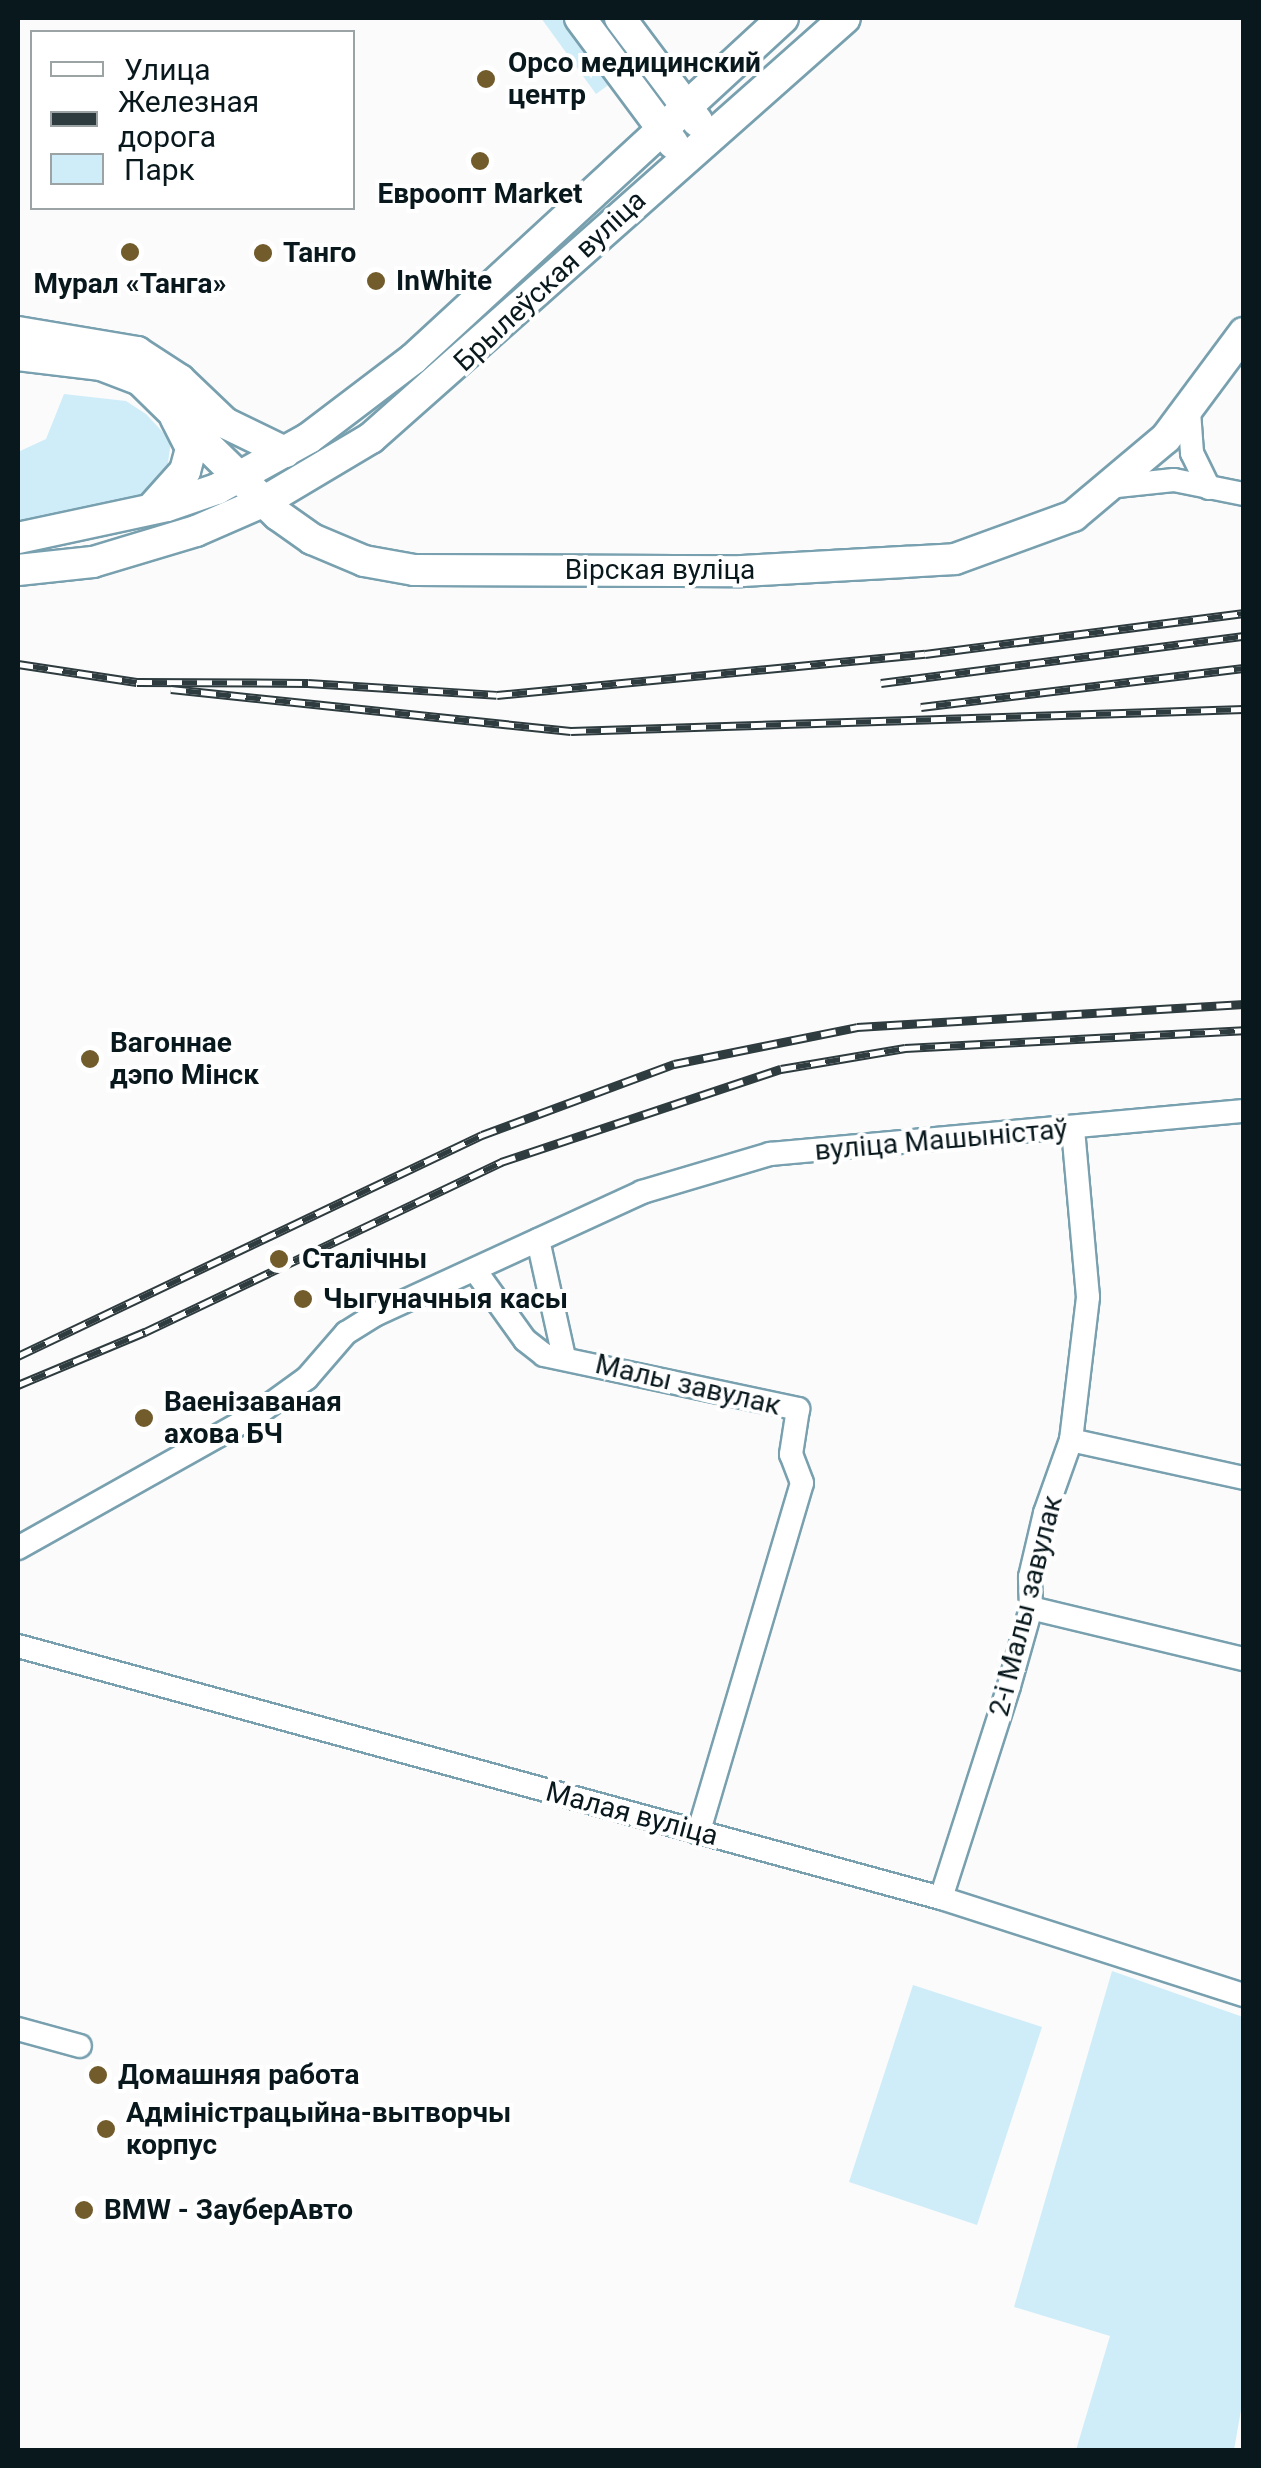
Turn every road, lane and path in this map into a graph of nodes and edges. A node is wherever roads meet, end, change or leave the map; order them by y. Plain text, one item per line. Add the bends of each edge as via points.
1 (580, 18) edge
2 (620, 18) edge
3 (783, 18) edge
4 (845, 18) edge
5 (694, 97) junction
6 (653, 119) junction
7 (708, 135) junction
8 (684, 157) junction
9 (18, 332) edge
10 (1244, 333) edge
11 (18, 355) edge
12 (152, 388) junction
13 (1189, 412) junction
14 (285, 452) junction
15 (241, 477) junction
16 (1117, 486) junction
17 (1210, 488) junction
18 (1244, 494) edge
19 (265, 501) junction
20 (149, 510) junction
21 (18, 538) edge
22 (18, 570) edge
23 (1244, 1111) edge
24 (1073, 1129) junction
25 (538, 1240) junction
26 (476, 1273) junction
27 (564, 1357) junction
28 (1071, 1440) junction
29 (1244, 1478) edge
30 (18, 1548) edge
31 (1031, 1608) junction
32 (18, 1646) edge
33 (1244, 1659) edge
34 (698, 1832) junction
35 (941, 1898) junction
36 (1244, 1995) edge
37 (18, 2029) edge
38 (80, 2046) dead end

1 - 6 main road
2 - 5 main road via 660,73
3 - 5 main road
4 - 7 main road, Брылеўская вуліца
5 - 6 main road
5 - 7 main road
6 - 8 main road
6 - 14 main road, Брылеўская вуліца via 634,150 413,359
7 - 8 main road, Брылеўская вуліца
8 - 19 main road, Брылеўская вуліца via 418,402
9 - 14 main road via 137,352 180,380 225,423
10 - 13 main road, Вірская вуліца
11 - 12 main road via 101,365
12 - 15 main road
12 - 20 main road via 191,448 180,480
13 - 16 main road, Вірская вуліца
13 - 17 street via 1192,453
14 - 15 main road, Брылеўская вуліца
15 - 19 main road
15 - 20 main road
16 - 17 street via 1150,480
16 - 19 main road, Вірская вуліца via 1020,540 955,558 742,571 384,566 312,539
17 - 18 street
19 - 22 main road via 137,552
20 - 21 main road
23 - 24 street, вуліца Машыністаў
24 - 25 street, вуліца Машыністаў via 770,1154 642,1192
24 - 28 street, 2-і Малы завулак via 1088,1297
25 - 26 street, вуліца Машыністаў
25 - 27 street
26 - 27 street, Малы завулак via 525,1340 544,1355
26 - 30 street, вуліца Машыністаў via 346,1332 307,1378 260,1412
27 - 34 street, Малы завулак via 798,1409 790,1454 802,1483
28 - 29 street
28 - 31 street, 2-і Малы завулак via 1045,1512 1030,1578
31 - 33 street
31 - 35 street, 2-і Малы завулак
32 - 34 street, Малая вуліца
34 - 35 street, Малая вуліца
35 - 36 street, Малая вуліца
37 - 38 street

